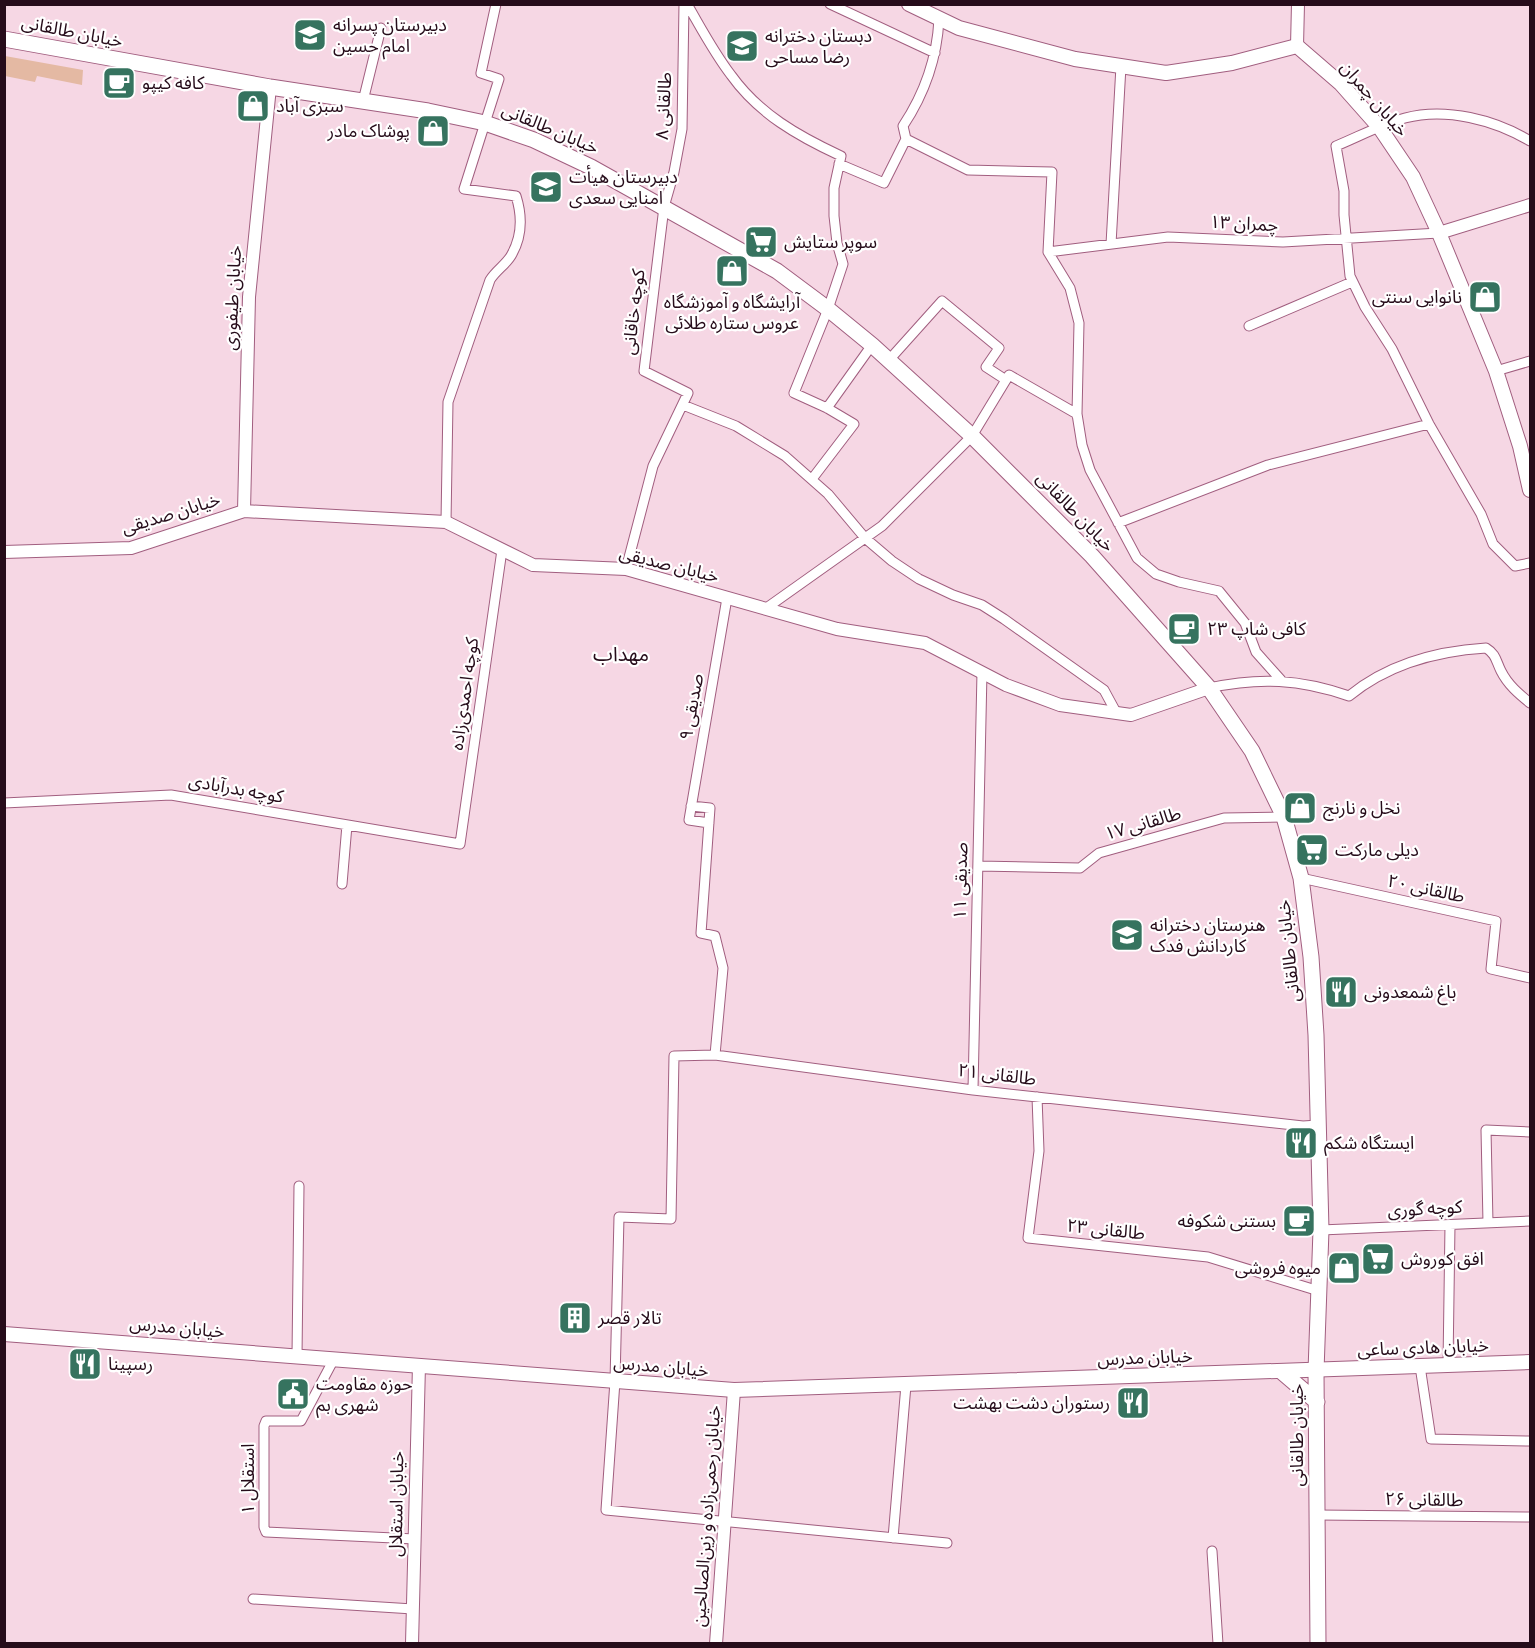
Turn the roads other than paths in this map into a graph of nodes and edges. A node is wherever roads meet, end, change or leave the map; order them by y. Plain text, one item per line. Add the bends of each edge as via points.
1 (496, 4) edge
2 (686, 4) edge
3 (830, 4) edge
4 (1298, 4) edge
5 (913, 6) edge
6 (939, 19) junction
7 (381, 28) dead end
8 (4, 39) edge
9 (1297, 46) junction
10 (935, 54) junction
11 (1121, 66) junction
12 (270, 87) junction
13 (363, 101) junction
14 (485, 123) junction
15 (1380, 128) junction
16 (906, 139) junction
17 (1530, 141) edge
18 (840, 160) junction
19 (1530, 205) edge
20 (664, 207) junction
21 (1439, 233) junction
22 (1346, 239) junction
23 (1111, 244) junction
24 (1048, 252) junction
25 (1353, 282) junction
26 (828, 309) junction
27 (1249, 326) dead end
28 (872, 345) junction
29 (889, 360) junction
30 (1530, 361) edge
31 (1496, 371) junction
32 (1007, 378) junction
33 (683, 405) junction
34 (827, 408) junction
35 (1077, 414) junction
36 (1429, 424) junction
37 (972, 436) junction
38 (812, 478) junction
39 (1530, 490) edge
40 (244, 511) junction
41 (446, 522) junction
42 (1118, 523) junction
43 (865, 538) junction
44 (502, 550) junction
45 (4, 552) edge
46 (1530, 563) edge
47 (626, 570) junction
48 (727, 598) junction
49 (765, 609) junction
50 (982, 672) junction
51 (1281, 680) junction
52 (1209, 688) junction
53 (1530, 703) edge
54 (1117, 714) junction
55 (4, 803) edge
56 (691, 806) junction
57 (1284, 817) junction
58 (709, 823) junction
59 (347, 825) junction
60 (460, 844) joint
61 (978, 866) junction
62 (1301, 878) junction
63 (342, 884) dead end
64 (1530, 978) edge
65 (716, 1055) junction
66 (974, 1090) junction
67 (1037, 1097) junction
68 (1318, 1125) junction
69 (1530, 1132) edge
70 (299, 1186) dead end
71 (1530, 1221) edge
72 (1488, 1223) junction
73 (1450, 1225) junction
74 (1321, 1230) junction
75 (1319, 1292) junction
76 (4, 1334) edge
77 (297, 1356) junction
78 (334, 1359) junction
79 (1530, 1362) edge
80 (419, 1365) junction
81 (1448, 1365) junction
82 (1420, 1366) junction
83 (1316, 1371) junction
84 (1282, 1372) junction
85 (615, 1381) junction
86 (906, 1384) junction
87 (734, 1390) junction
88 (1317, 1402) junction
89 (1530, 1441) edge
90 (1317, 1515) junction
91 (1530, 1517) edge
92 (724, 1522) junction
93 (893, 1538) junction
94 (415, 1539) junction
95 (947, 1544) dead end
96 (1212, 1551) dead end
97 (253, 1599) dead end
98 (413, 1609) junction
99 (412, 1644) edge
100 (716, 1644) edge
101 (1218, 1644) edge
102 (1318, 1644) edge

1 - 14 street via 481,73 499,80
2 - 18 street via 730,75 752,99 776,121
2 - 20 street, طالقانی ۸ via 682,129
3 - 10 street
4 - 9 street
5 - 6 main road
6 - 10 street
6 - 11 main road via 958,28 1064,56
7 - 13 street
8 - 12 main road, خیابان طالقانی
9 - 11 main road via 1232,63 1166,73
9 - 15 main road, خیابان چمران via 1341,84
10 - 16 street via 926,86 903,126
11 - 23 street
12 - 13 main road, خیابان طالقانی
12 - 40 street, خیابان طیفوری via 249,297
13 - 14 main road, خیابان طالقانی
14 - 20 main road, خیابان طالقانی via 534,140
14 - 41 street via 464,189 516,196 520,224 511,255 490,280 448,402
15 - 17 street via 1405,117 1462,117 1491,123
15 - 21 main road, خیابان چمران via 1413,177
15 - 22 street via 1336,146 1344,191
16 - 18 street via 884,183
16 - 24 street via 968,170 1052,172
18 - 26 street via 834,216 843,264
19 - 21 street
20 - 26 main road, خیابان طالقانی via 777,271
20 - 33 street, کوچه خاقانی via 644,371 688,393
21 - 22 street, چمران ۱۳
21 - 31 main road, خیابان چمران
22 - 23 street, چمران ۱۳ via 1283,243 1168,237
22 - 25 street
23 - 24 street, چمران ۱۳
24 - 35 street via 1070,288 1079,323
25 - 27 street
25 - 36 street
26 - 28 main road, خیابان طالقانی
26 - 34 street via 794,393
28 - 29 main road, خیابان طالقانی
28 - 34 street
29 - 32 street via 942,301 999,348 986,367
29 - 37 main road, خیابان طالقانی
30 - 31 street
31 - 39 main road, خیابان چمران
32 - 35 street
32 - 37 street
33 - 38 street via 761,440
33 - 47 street via 653,466
34 - 38 street via 854,424
35 - 42 street via 1090,470
36 - 42 street via 1268,465
36 - 46 street via 1481,514 1493,544 1515,566
37 - 43 street via 882,526
37 - 52 main road, خیابان طالقانی via 1092,556
38 - 43 street
40 - 41 street, خیابان صدیقی
40 - 45 street, خیابان صدیقی via 131,548
41 - 44 street, خیابان صدیقی
42 - 51 street via 1137,558 1156,574 1219,591 1245,623 1256,652
43 - 49 street
43 - 54 street via 919,579 982,605 1030,637 1104,690
44 - 47 street, خیابان صدیقی via 533,565
44 - 60 street, کوچه احمدی‌زاده
47 - 48 street, خیابان صدیقی
48 - 49 street, خیابان صدیقی
48 - 56 street, صدیقی ۹
49 - 50 street, خیابان صدیقی via 837,629 925,644
50 - 54 street, خیابان صدیقی via 1060,705
50 - 61 street, صدیقی ۱۱
51 - 52 street
51 - 53 street via 1349,696 1404,664 1451,650 1486,648 1497,658 1514,690
52 - 54 street, خیابان صدیقی via 1131,716
52 - 57 main road, خیابان طالقانی via 1252,751
55 - 59 street, کوچه بدرآبادی via 171,795
56 - 58 street via 710,808
56 - 58 street, صدیقی ۹ via 689,820
57 - 61 street, طالقانی ۱۷ via 1224,818 1099,853 1080,868
57 - 62 main road, خیابان طالقانی
58 - 65 street via 701,933 715,936 723,968
59 - 60 street, کوچه بدرآبادی
59 - 63 street
61 - 66 street, صدیقی ۱۱
62 - 64 street, طالقانی ۲۰ via 1496,921 1491,969
62 - 68 main road, خیابان طالقانی via 1311,957
65 - 66 street, طالقانی ۲۱
65 - 85 street, طالقانی ۲۱ via 674,1056 671,1219 619,1217
66 - 67 street, طالقانی ۲۱
67 - 68 street, طالقانی ۲۱
67 - 75 street, طالقانی ۲۳ via 1039,1151 1028,1238 1208,1257
68 - 74 main road, خیابان طالقانی
69 - 72 street via 1486,1130
70 - 77 street
71 - 72 street, کوچه گوری
72 - 73 street, کوچه گوری
73 - 74 street, کوچه گوری
73 - 81 street
74 - 75 main road, خیابان طالقانی
75 - 83 main road, خیابان طالقانی
76 - 77 main road, خیابان مدرس
77 - 78 main road, خیابان مدرس
78 - 80 main road, خیابان مدرس
78 - 94 street, استقلال ۱ via 301,1421 270,1420 264,1426 266,1532
79 - 81 main road, خیابان هادی ساعی
80 - 85 main road, خیابان مدرس
80 - 94 street, خیابان استقلال
81 - 82 main road, خیابان هادی ساعی
82 - 83 main road, خیابان هادی ساعی
82 - 89 street via 1431,1439
83 - 84 main road, خیابان مدرس
83 - 88 main road, خیابان طالقانی
84 - 86 main road, خیابان مدرس
84 - 88 main road
85 - 87 main road, خیابان مدرس
85 - 92 street via 606,1510
86 - 87 main road, خیابان مدرس
86 - 93 street
87 - 92 street, خیابان رحمی‌زاده و زین‌الصالحین
88 - 90 main road, خیابان طالقانی
90 - 91 street, طالقانی ۲۶
90 - 102 main road, خیابان طالقانی
92 - 93 street
92 - 100 street, خیابان رحمی‌زاده و زین‌الصالحین
93 - 95 street
94 - 98 street, خیابان استقلال
96 - 101 street
97 - 98 street
98 - 99 street, خیابان استقلال

